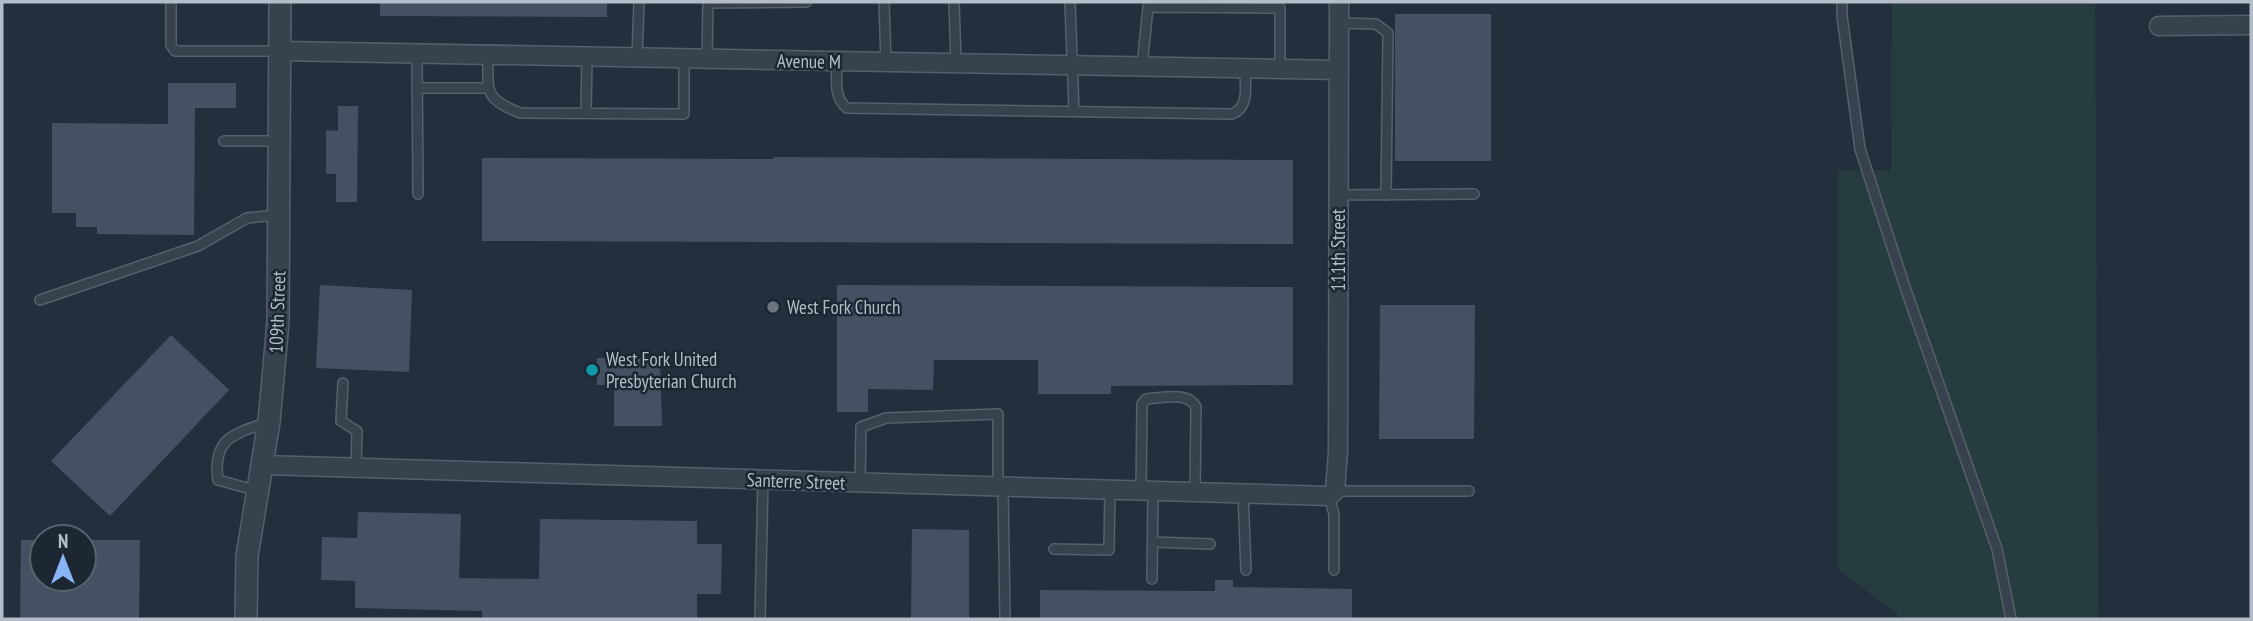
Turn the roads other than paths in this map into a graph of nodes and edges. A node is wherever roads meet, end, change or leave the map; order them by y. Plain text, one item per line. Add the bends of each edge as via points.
1 (171, 2) edge
2 (280, 2) edge
3 (639, 2) edge
4 (806, 2) edge
5 (884, 2) edge
6 (954, 2) edge
7 (1070, 2) edge
8 (1339, 2) edge
9 (1842, 2) edge
10 (1339, 23) junction
11 (2251, 25) edge
12 (2159, 26) dead end
13 (280, 51) junction
14 (417, 55) junction
15 (488, 56) junction
16 (587, 57) junction
17 (637, 58) junction
18 (684, 59) junction
19 (707, 60) junction
20 (837, 62) junction
21 (886, 63) junction
22 (956, 64) junction
23 (1074, 66) junction
24 (1142, 67) junction
25 (1245, 69) junction
26 (1280, 69) junction
27 (1339, 70) junction
28 (417, 88) junction
29 (488, 88) junction
30 (1074, 111) junction
31 (586, 113) junction
32 (224, 141) dead end
33 (280, 141) junction
34 (418, 194) dead end
35 (1474, 194) dead end
36 (1338, 195) junction
37 (1386, 195) junction
38 (279, 215) junction
39 (40, 300) dead end
40 (343, 383) dead end
41 (269, 422) junction
42 (263, 465) junction
43 (356, 468) junction
44 (763, 480) junction
45 (860, 483) junction
46 (1000, 487) junction
47 (1110, 490) junction
48 (259, 491) junction
49 (1147, 491) junction
50 (1469, 491) dead end
51 (1195, 492) junction
52 (1243, 494) junction
53 (1332, 494) junction
54 (1153, 542) junction
55 (1210, 544) dead end
56 (1054, 549) dead end
57 (1246, 570) dead end
58 (1334, 570) dead end
59 (1152, 579) dead end
60 (246, 619) edge
61 (760, 619) edge
62 (1005, 619) edge
63 (2011, 619) edge

1 - 13 lane via 170,45 175,51
2 - 13 street, 109th Street
3 - 17 lane
4 - 19 lane via 708,3
5 - 21 lane
6 - 22 lane
7 - 23 lane
8 - 10 street, 111th Street
9 - 63 lane via 1860,149 1997,549
10 - 27 street, 111th Street
10 - 37 lane via 1376,24 1388,33
11 - 12 street
13 - 14 street, Avenue M
13 - 33 street, 109th Street
14 - 15 street, Avenue M
14 - 28 lane
15 - 16 street, Avenue M
15 - 29 lane
16 - 17 street, Avenue M
16 - 31 lane
17 - 18 street, Avenue M
18 - 19 street, Avenue M
18 - 31 lane via 684,114
19 - 20 street, Avenue M
20 - 21 street, Avenue M
20 - 30 lane via 840,103 847,108
21 - 22 street, Avenue M
22 - 23 street, Avenue M
23 - 24 street, Avenue M
23 - 30 lane
24 - 25 street, Avenue M
24 - 26 lane via 1148,7 1280,8
25 - 26 street, Avenue M
25 - 30 lane via 1245,103 1232,114
26 - 27 street, Avenue M
27 - 36 street, 111th Street
28 - 29 lane
28 - 34 lane
29 - 31 lane via 497,103 520,113
32 - 33 lane
33 - 38 street, 109th Street
35 - 37 lane
36 - 37 lane
36 - 53 street, 111th Street via 1338,452
38 - 39 lane via 247,218 198,246
38 - 41 street, 109th Street via 278,323
40 - 43 lane via 341,421 357,431
41 - 42 street, 109th Street
41 - 48 lane via 234,433 222,444 216,463 218,480
42 - 43 street, Santerre Street
42 - 48 street, 109th Street
43 - 44 street, Santerre Street
44 - 45 street, Santerre Street
44 - 61 lane
45 - 46 street, Santerre Street
45 - 46 lane via 860,427 886,418 998,414
46 - 47 street, Santerre Street
46 - 62 lane
47 - 49 street, Santerre Street
47 - 56 lane via 1109,551
48 - 60 street, 109th Street via 247,556
49 - 51 street, Santerre Street
49 - 51 lane via 1142,404 1146,399 1187,397 1196,407
49 - 54 lane
50 - 53 lane
51 - 52 street, Santerre Street
52 - 53 street, Santerre Street
52 - 57 lane
53 - 58 lane
54 - 55 lane
54 - 59 lane

